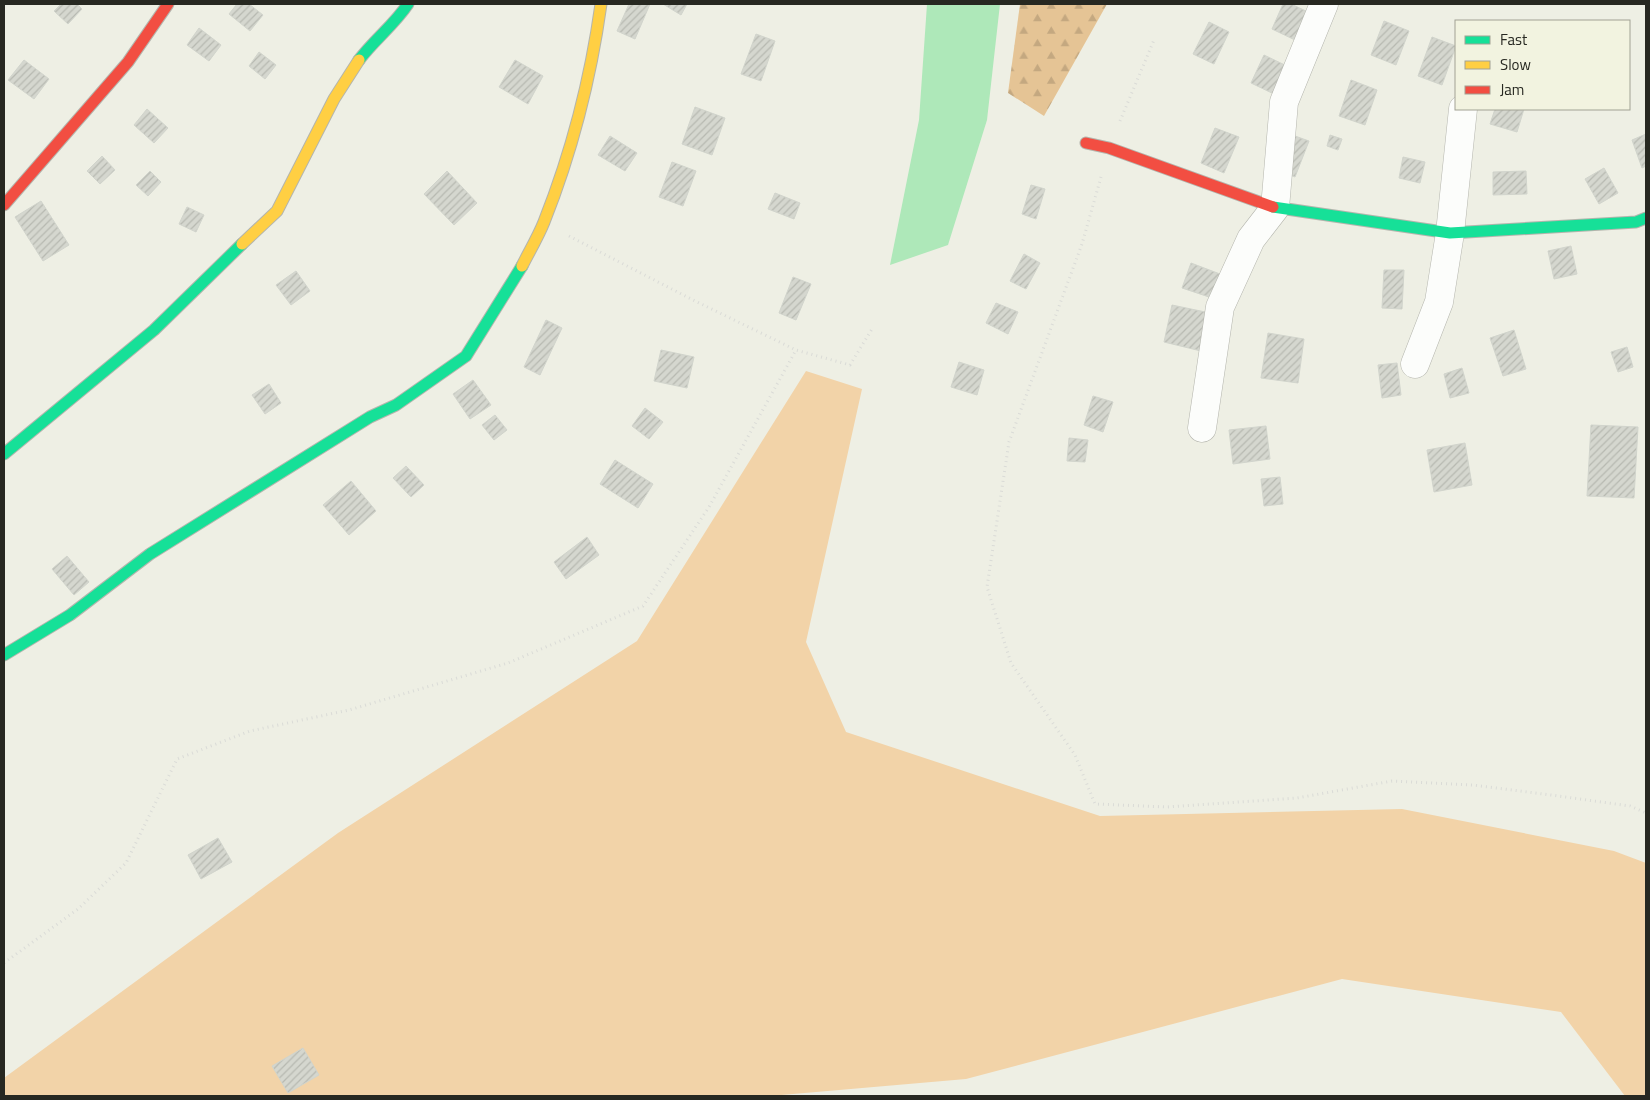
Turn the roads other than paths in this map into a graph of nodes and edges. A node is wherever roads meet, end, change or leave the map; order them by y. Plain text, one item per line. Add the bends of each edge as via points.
1 (168, 4) edge
2 (408, 4) edge
3 (601, 4) edge
4 (1324, 4) edge
5 (1463, 110) edge
6 (1086, 143) dead end
7 (4, 205) edge
8 (1275, 208) junction
9 (1646, 218) edge
10 (1450, 233) junction
11 (1415, 364) dead end
12 (1202, 428) dead end
13 (4, 454) edge
14 (4, 655) edge

1 - 7 street via 128,62
2 - 13 street via 348,74 277,211 154,330
3 - 14 street via 596,47 544,223 515,279 466,356 396,405 370,417 150,554 70,615
4 - 8 street via 1284,102
5 - 10 street
6 - 8 street via 1109,148
8 - 10 street
8 - 12 street via 1251,239 1220,307
9 - 10 street via 1636,222
10 - 11 street via 1439,302

